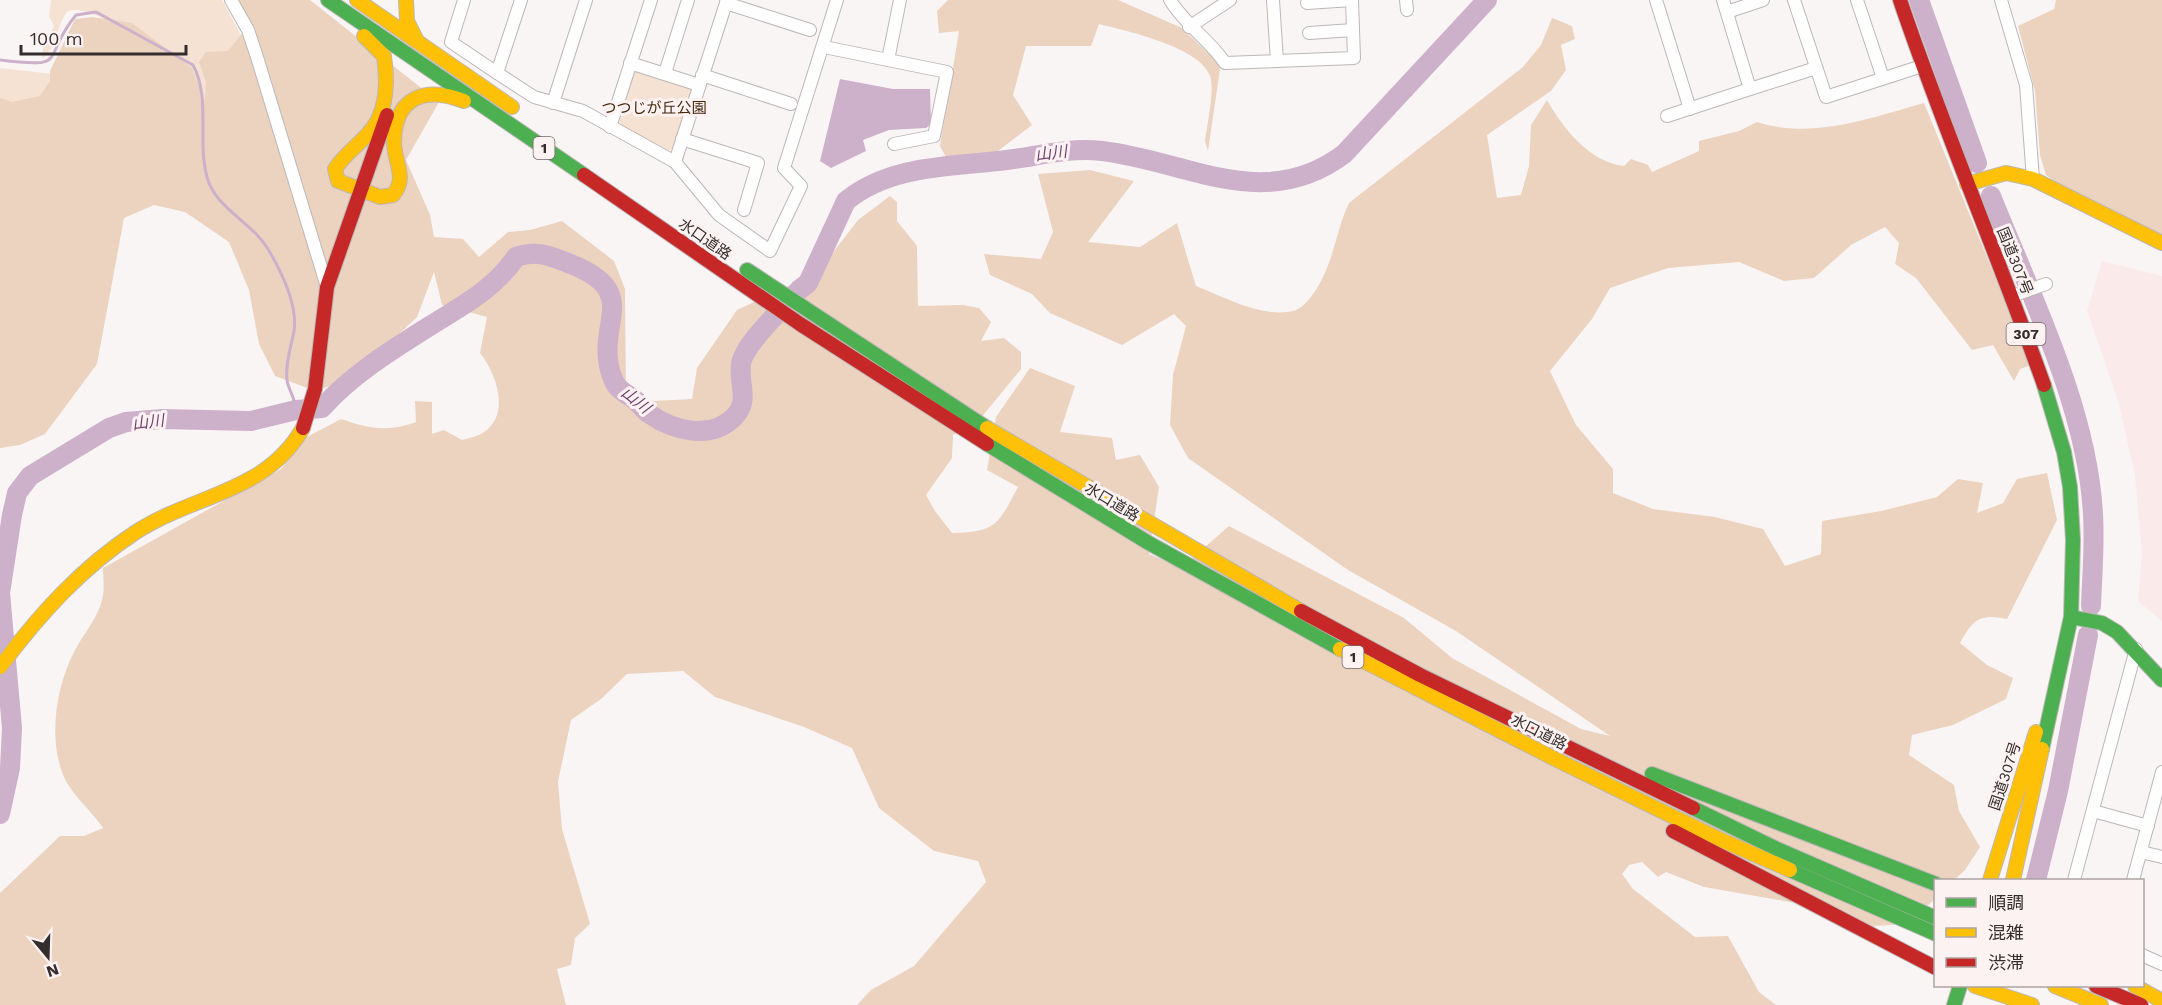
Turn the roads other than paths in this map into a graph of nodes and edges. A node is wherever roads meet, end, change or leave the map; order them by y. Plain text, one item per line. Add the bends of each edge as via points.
1 (231, 0) edge
2 (322, 0) edge
3 (328, 0) edge
4 (396, 0) edge
5 (406, 0) edge
6 (464, 0) edge
7 (521, 0) edge
8 (586, 0) edge
9 (651, 0) edge
10 (688, 0) edge
11 (837, 0) edge
12 (900, 0) edge
13 (1170, 0) edge
14 (1230, 0) edge
15 (1273, 0) edge
16 (1656, 0) edge
17 (1763, 0) edge
18 (1794, 0) edge
19 (1857, 0) edge
20 (1900, 0) edge
21 (2001, 0) edge
22 (361, 1) edge
23 (726, 1) edge
24 (1354, 1) edge
25 (1307, 3) dead end
26 (1725, 6) edge
27 (396, 17) dead end
28 (1189, 27) junction
29 (810, 30) dead end
30 (1353, 30) junction
31 (1310, 33) dead end
32 (417, 41) junction
33 (824, 47) junction
34 (394, 60) dead end
35 (888, 60) junction
36 (1276, 61) junction
37 (630, 63) junction
38 (1922, 66) junction
39 (1816, 68) junction
40 (497, 73) junction
41 (665, 73) junction
42 (1883, 78) junction
43 (700, 80) junction
44 (1750, 89) junction
45 (553, 103) junction
46 (791, 104) dead end
47 (484, 106) junction
48 (1690, 109) junction
49 (522, 115) dead end
50 (1667, 116) dead end
51 (610, 127) junction
52 (682, 139) junction
53 (894, 144) dead end
54 (580, 155) dead end
55 (675, 162) junction
56 (2033, 179) junction
57 (1967, 184) junction
58 (362, 191) junction
59 (744, 210) dead end
60 (2162, 243) edge
61 (2046, 284) dead end
62 (327, 287) junction
63 (2022, 293) junction
64 (2071, 617) junction
65 (2136, 650) junction
66 (0, 668) edge
67 (2162, 680) edge
68 (2056, 683) junction
69 (1525, 727) junction
70 (1557, 760) junction
71 (2162, 772) edge
72 (2092, 811) junction
73 (2148, 826) junction
74 (2141, 852) junction
75 (2162, 857) edge
76 (1990, 879) edge
77 (2013, 879) edge
78 (2074, 879) edge
79 (2133, 879) edge
80 (1934, 884) edge
81 (1934, 918) edge
82 (1934, 934) edge
83 (2144, 956) edge
84 (2162, 964) edge
85 (1934, 967) edge
86 (1960, 987) edge
87 (1979, 987) edge
88 (1981, 987) edge
89 (2057, 987) edge
90 (2098, 987) edge
91 (2137, 987) edge
92 (2015, 1001) junction
93 (2162, 1001) edge
94 (1954, 1005) edge
95 (1975, 1005) edge
96 (1990, 1005) edge
97 (2031, 1005) edge
98 (2101, 1005) edge
99 (2141, 1005) edge

1 - 62 street via 248,30
2 - 58 main road via 377,47 384,58 384,96 376,120 335,169 338,181
3 - 47 main road, 水口道路 / 1
4 - 27 main road
5 - 32 main road via 407,21
6 - 40 street via 451,42
7 - 40 street
8 - 45 street
9 - 37 street
10 - 41 street
11 - 33 street
12 - 35 street
13 - 28 street
14 - 28 street
15 - 36 street
16 - 48 street
17 - 26 street
18 - 39 street
19 - 42 street
20 - 38 main road, 国道307号 / 307
21 - 56 street via 2026,85
22 - 32 main road
23 - 29 street
23 - 43 street
24 - 25 street
24 - 30 street
26 - 44 street
28 - 36 street via 1225,63
30 - 31 street
30 - 36 street via 1354,58
32 - 49 main road
33 - 35 street
33 - 55 street via 784,168 801,186 770,251 719,215
34 - 58 main road via 389,107
35 - 53 street via 947,72 934,136
37 - 41 street
37 - 51 street
38 - 42 street
38 - 57 main road, 国道307号 / 307
39 - 42 street via 1826,97
39 - 44 street
40 - 45 street via 534,97
41 - 43 street
43 - 46 street
43 - 52 street
44 - 48 street
45 - 51 street via 583,111
47 - 58 main road via 439,92 411,99 394,133 401,177 396,192 384,198
47 - 70 main road, 水口道路 / 1 via 800,324 938,414 1156,547 1365,663
48 - 50 street
51 - 55 street
52 - 55 street
52 - 59 street via 758,163
54 - 69 main road, 水口道路 / 1 via 987,428 1290,605
56 - 57 main road via 2006,173
56 - 60 main road
57 - 63 main road, 国道307号 / 307
58 - 62 main road
61 - 63 street
62 - 66 main road via 312,400 294,446 275,465 169,513 111,548 57,595
63 - 64 main road, 国道307号 / 307 via 2070,487
64 - 65 main road via 2102,622
64 - 68 main road, 国道307号 / 307
65 - 67 main road
65 - 72 street
68 - 76 main road, 国道307号 / 307 via 2018,784
68 - 77 main road, 国道307号 / 307
69 - 80 main road, 1 via 1537,727
69 - 81 main road, 水口道路 / 1 via 1775,848
70 - 82 main road, 水口道路 / 1 via 1719,839
70 - 85 main road, 1 via 1561,771 1584,784
71 - 73 street
72 - 73 street
72 - 78 street
73 - 74 street
74 - 75 street
74 - 79 street
83 - 84 street
86 - 94 main road
87 - 95 main road
88 - 92 main road
89 - 98 main road
90 - 99 main road
91 - 93 main road
92 - 96 main road
92 - 97 main road

